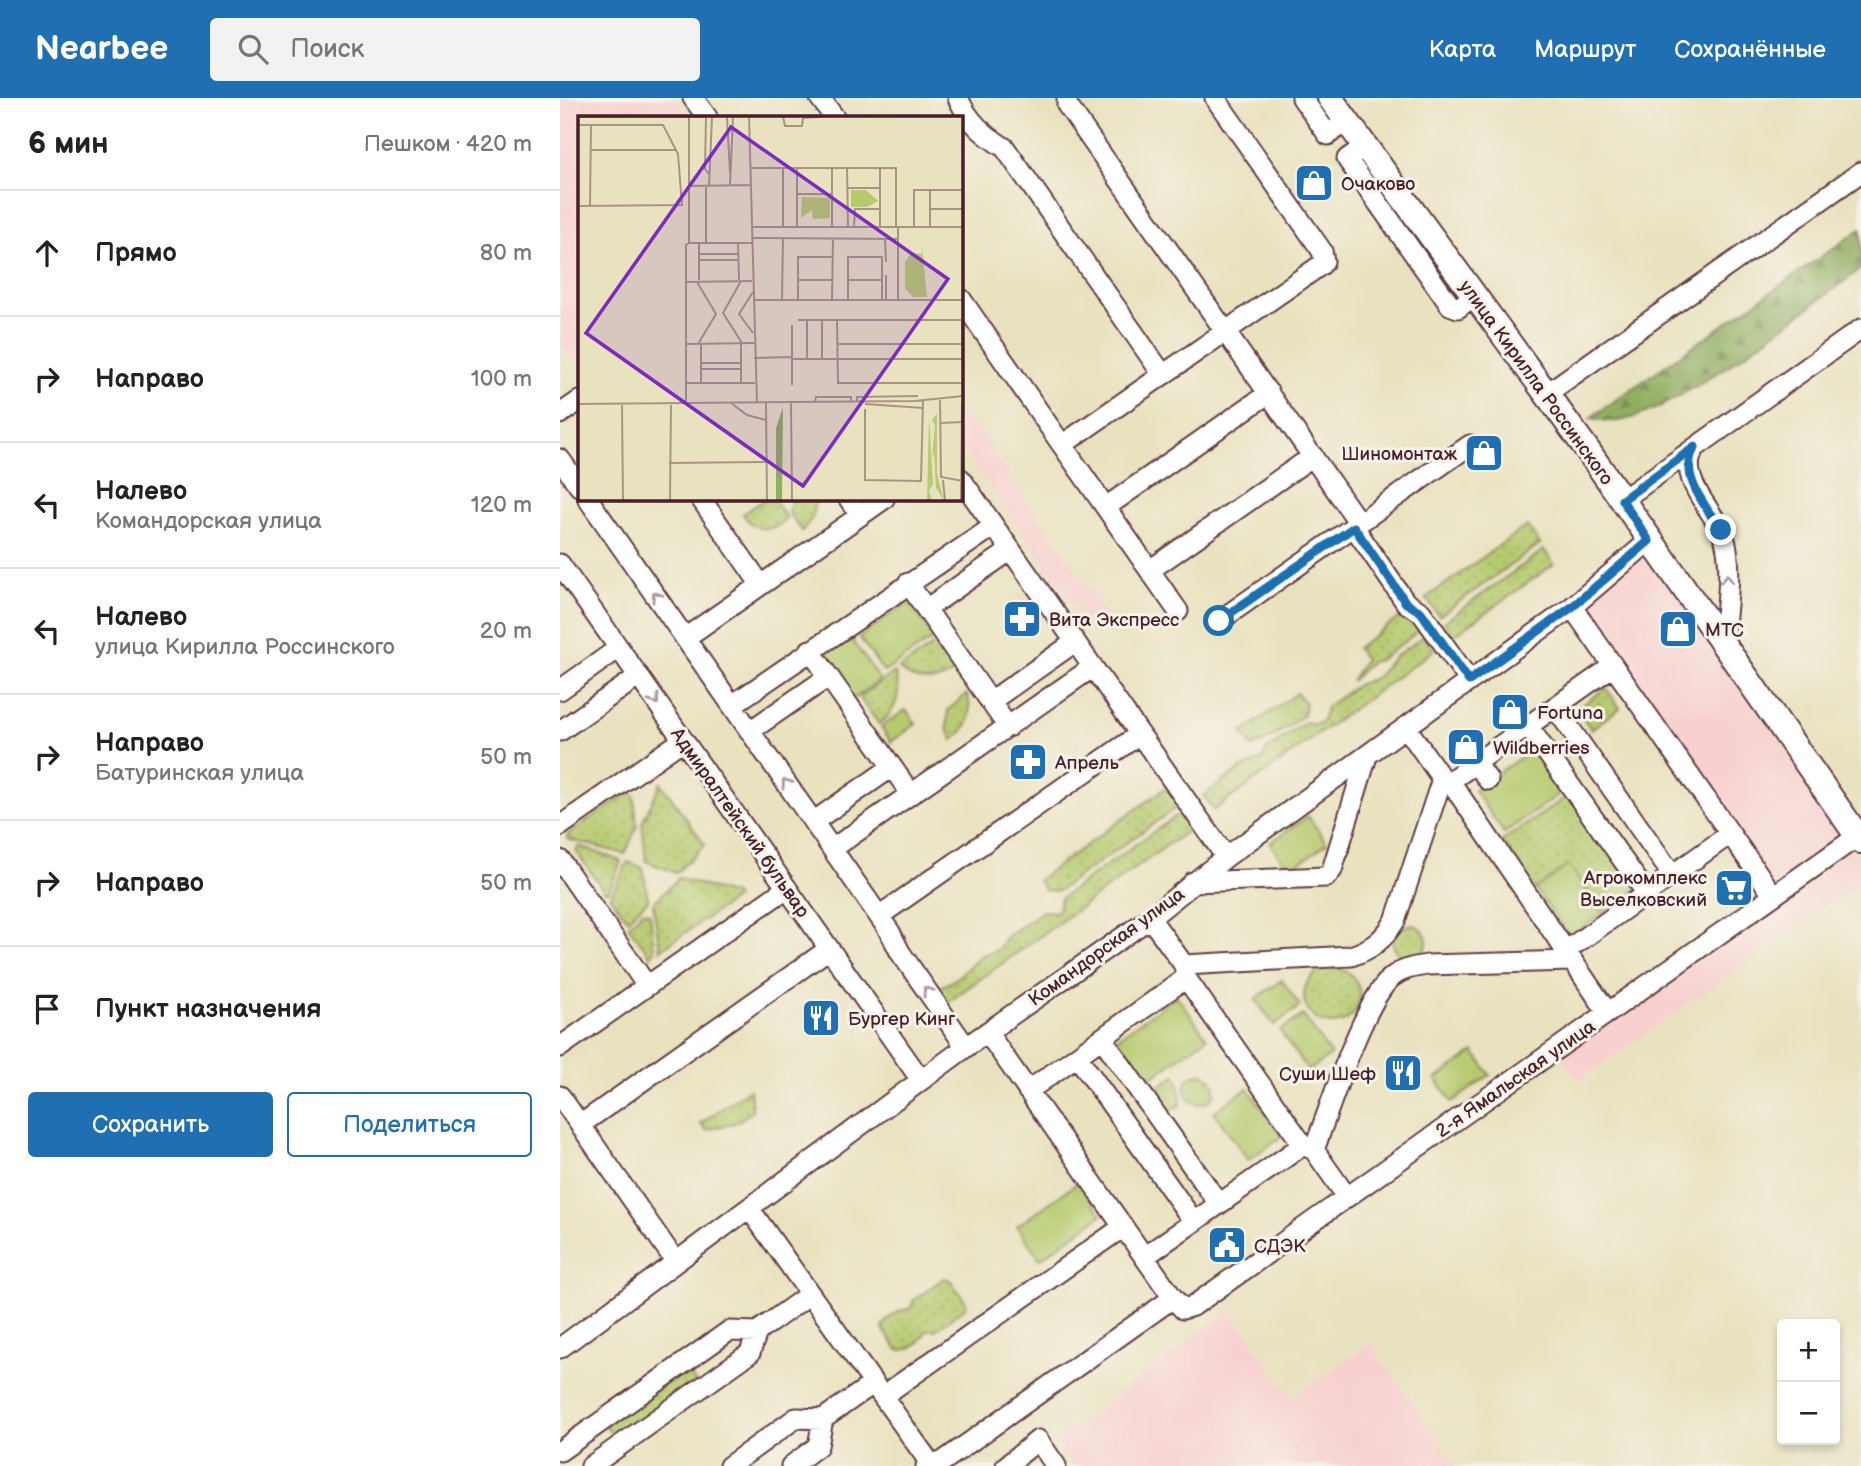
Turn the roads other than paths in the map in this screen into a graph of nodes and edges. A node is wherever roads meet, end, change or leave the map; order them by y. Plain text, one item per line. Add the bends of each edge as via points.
1 (693, 98) edge
2 (820, 98) edge
3 (958, 98) edge
4 (1067, 98) edge
5 (1215, 98) edge
6 (1302, 98) edge
7 (1330, 98) edge
8 (706, 116) edge
9 (833, 116) edge
10 (1346, 121) junction
11 (1861, 172) edge
12 (962, 300) edge
13 (1861, 329) edge
14 (1226, 331) junction
15 (1163, 375) junction
16 (1269, 393) junction
17 (1546, 394) junction
18 (578, 402) edge
19 (560, 414) edge
20 (1062, 445) junction
21 (1470, 445) dead end
22 (1695, 447) junction
23 (1313, 456) junction
24 (560, 458) edge
25 (962, 480) edge
26 (578, 482) edge
27 (589, 500) edge
28 (702, 500) edge
29 (850, 500) edge
30 (882, 500) edge
31 (1622, 500) junction
32 (1106, 507) junction
33 (860, 515) junction
34 (1359, 523) junction
35 (994, 526) junction
36 (1649, 541) junction
37 (1011, 550) junction
38 (560, 564) edge
39 (1150, 570) junction
40 (908, 583) junction
41 (761, 584) junction
42 (1572, 607) junction
43 (926, 609) junction
44 (1178, 611) dead end
45 (1219, 621) dead end
46 (685, 638) junction
47 (1075, 642) junction
48 (1723, 648) junction
49 (619, 649) junction
50 (810, 650) junction
51 (1093, 667) junction
52 (1613, 667) junction
53 (639, 676) junction
54 (828, 677) junction
55 (1469, 681) junction
56 (560, 690) edge
57 (990, 701) junction
58 (732, 705) junction
59 (1555, 707) junction
60 (1528, 726) junction
61 (1008, 727) junction
62 (1406, 727) junction
63 (560, 731) edge
64 (750, 731) junction
65 (1140, 734) junction
66 (683, 740) junction
67 (1367, 756) junction
68 (1476, 763) junction
69 (892, 767) junction
70 (1446, 780) junction
71 (1488, 780) dead end
72 (911, 794) junction
73 (813, 822) junction
74 (560, 826) edge
75 (1730, 834) junction
76 (1859, 838) edge
77 (832, 849) junction
78 (1226, 857) junction
79 (560, 860) edge
80 (1674, 876) junction
81 (1193, 882) junction
82 (787, 888) junction
83 (1647, 894) junction
84 (1773, 895) junction
85 (879, 916) junction
86 (1150, 918) junction
87 (829, 948) junction
88 (1569, 956) junction
89 (1185, 972) junction
90 (647, 986) junction
91 (1608, 1013) junction
92 (987, 1032) junction
93 (1102, 1038) junction
94 (560, 1047) edge
95 (966, 1047) junction
96 (1077, 1056) junction
97 (921, 1080) junction
98 (1028, 1091) junction
99 (560, 1096) edge
100 (580, 1125) junction
101 (1308, 1147) junction
102 (1347, 1197) junction
103 (1219, 1204) junction
104 (749, 1208) junction
105 (1194, 1222) junction
106 (1123, 1227) junction
107 (1144, 1257) junction
108 (676, 1262) junction
109 (810, 1294) junction
110 (1173, 1298) junction
111 (757, 1332) junction
112 (560, 1348) edge
113 (878, 1389) junction
114 (823, 1419) junction
115 (560, 1451) edge
116 (928, 1464) edge
117 (592, 1466) edge
118 (729, 1466) edge
119 (791, 1466) edge
120 (1006, 1466) edge
121 (1056, 1466) edge

1 - 8 street
2 - 9 street
3 - 15 street via 967,118 982,134 1006,148
4 - 14 street
5 - 14 street via 1324,256 1321,265
6 - 10 street via 1328,135
7 - 10 main road, улица Кирилла Россинского
10 - 17 main road, улица Кирилла Россинского
11 - 17 street
12 - 20 street
13 - 22 street
14 - 15 street
14 - 16 street
15 - 20 street
16 - 23 street
16 - 32 street
17 - 31 main road, улица Кирилла Россинского
18 - 19 street
20 - 32 street
21 - 34 street
22 - 31 street
48 -> 22 street via 1727,546 1693,482 1689,468
23 - 34 street
23 - 39 street
24 - 26 street
25 - 35 street
46 -> 27 street
28 - 41 street
29 - 33 street
30 - 33 street
31 - 36 main road, улица Кирилла Россинского
32 - 39 street
33 - 41 street
34 - 45 street
34 - 55 street via 1406,603 1421,612
35 - 37 street
35 - 40 street
36 - 42 street, Командорская улица
36 - 48 main road, улица Кирилла Россинского
37 - 43 street
37 - 47 street
38 - 49 street, Адмиралтейский бульвар
39 - 44 street
40 - 43 street
40 - 50 street
41 - 46 street
42 - 52 street
42 - 55 street, Командорская улица
43 - 57 street
46 - 58 street
47 - 51 street
47 - 57 street
48 - 76 main road, улица Кирилла Россинского
49 - 53 street, Адмиралтейский бульвар
49 - 56 street
50 - 54 street
50 - 58 street
51 - 61 street
51 - 65 street
52 - 59 street
52 - 75 street
53 - 63 street
53 -> 66 street, Адмиралтейский бульвар
54 - 64 street
54 - 69 street
55 - 62 street, Командорская улица
57 - 61 street
58 - 64 street
59 - 60 street
59 - 80 street
60 - 68 street
60 - 83 street
61 - 72 street
62 - 67 street, Командорская улица
62 - 70 street
73 -> 64 street
65 - 78 street
65 - 85 street
66 - 74 street
66 - 82 street, Адмиралтейский бульвар
67 - 78 street, Командорская улица
67 - 81 street via 1326,877
68 - 70 street
68 - 71 street
69 - 72 street
69 - 73 street
70 - 88 street
70 - 89 street via 1395,920 1385,937 1369,950 1351,957
72 - 77 street
73 - 77 street
75 - 80 street
75 - 84 street
76 - 84 street, 2-я Ямальская улица
77 - 85 street
78 - 81 street, Командорская улица
79 - 90 street
80 - 83 street
81 - 86 street, Командорская улица
82 - 87 street, Адмиралтейский бульвар
82 - 90 street
83 - 88 street via 1592,926
84 - 91 street, 2-я Ямальская улица
95 -> 85 street
86 - 89 street
86 - 92 street, Командорская улица
87 - 97 street, Адмиралтейский бульвар
87 - 100 street
88 - 91 street
88 - 101 street via 1427,965 1393,976 1372,1003
89 - 93 street
89 - 101 street
90 - 94 street
91 - 102 street, 2-я Ямальская улица
92 - 95 street, Командорская улица
92 - 98 street
93 - 96 street
93 - 103 street
95 - 97 street, Командорская улица
96 - 98 street
96 - 105 street
97 - 104 street, Командорская улица
98 - 106 street
99 - 100 street
100 - 108 street
101 - 102 street
101 - 103 street
102 - 110 street, 2-я Ямальская улица via 1193,1306 1183,1309
103 - 105 street
104 - 108 street, Командорская улица
104 - 109 street
105 - 107 street
106 - 107 street
106 - 113 street
107 - 110 street
108 - 112 street, Командорская улица
109 - 111 street
109 - 113 street
110 - 116 street via 942,1462
111 - 115 street via 729,1331
111 - 117 street via 750,1353
113 - 114 street
113 - 116 street
114 - 118 street via 800,1416
114 - 119 street via 818,1446
120 - 121 street via 1038,1440

